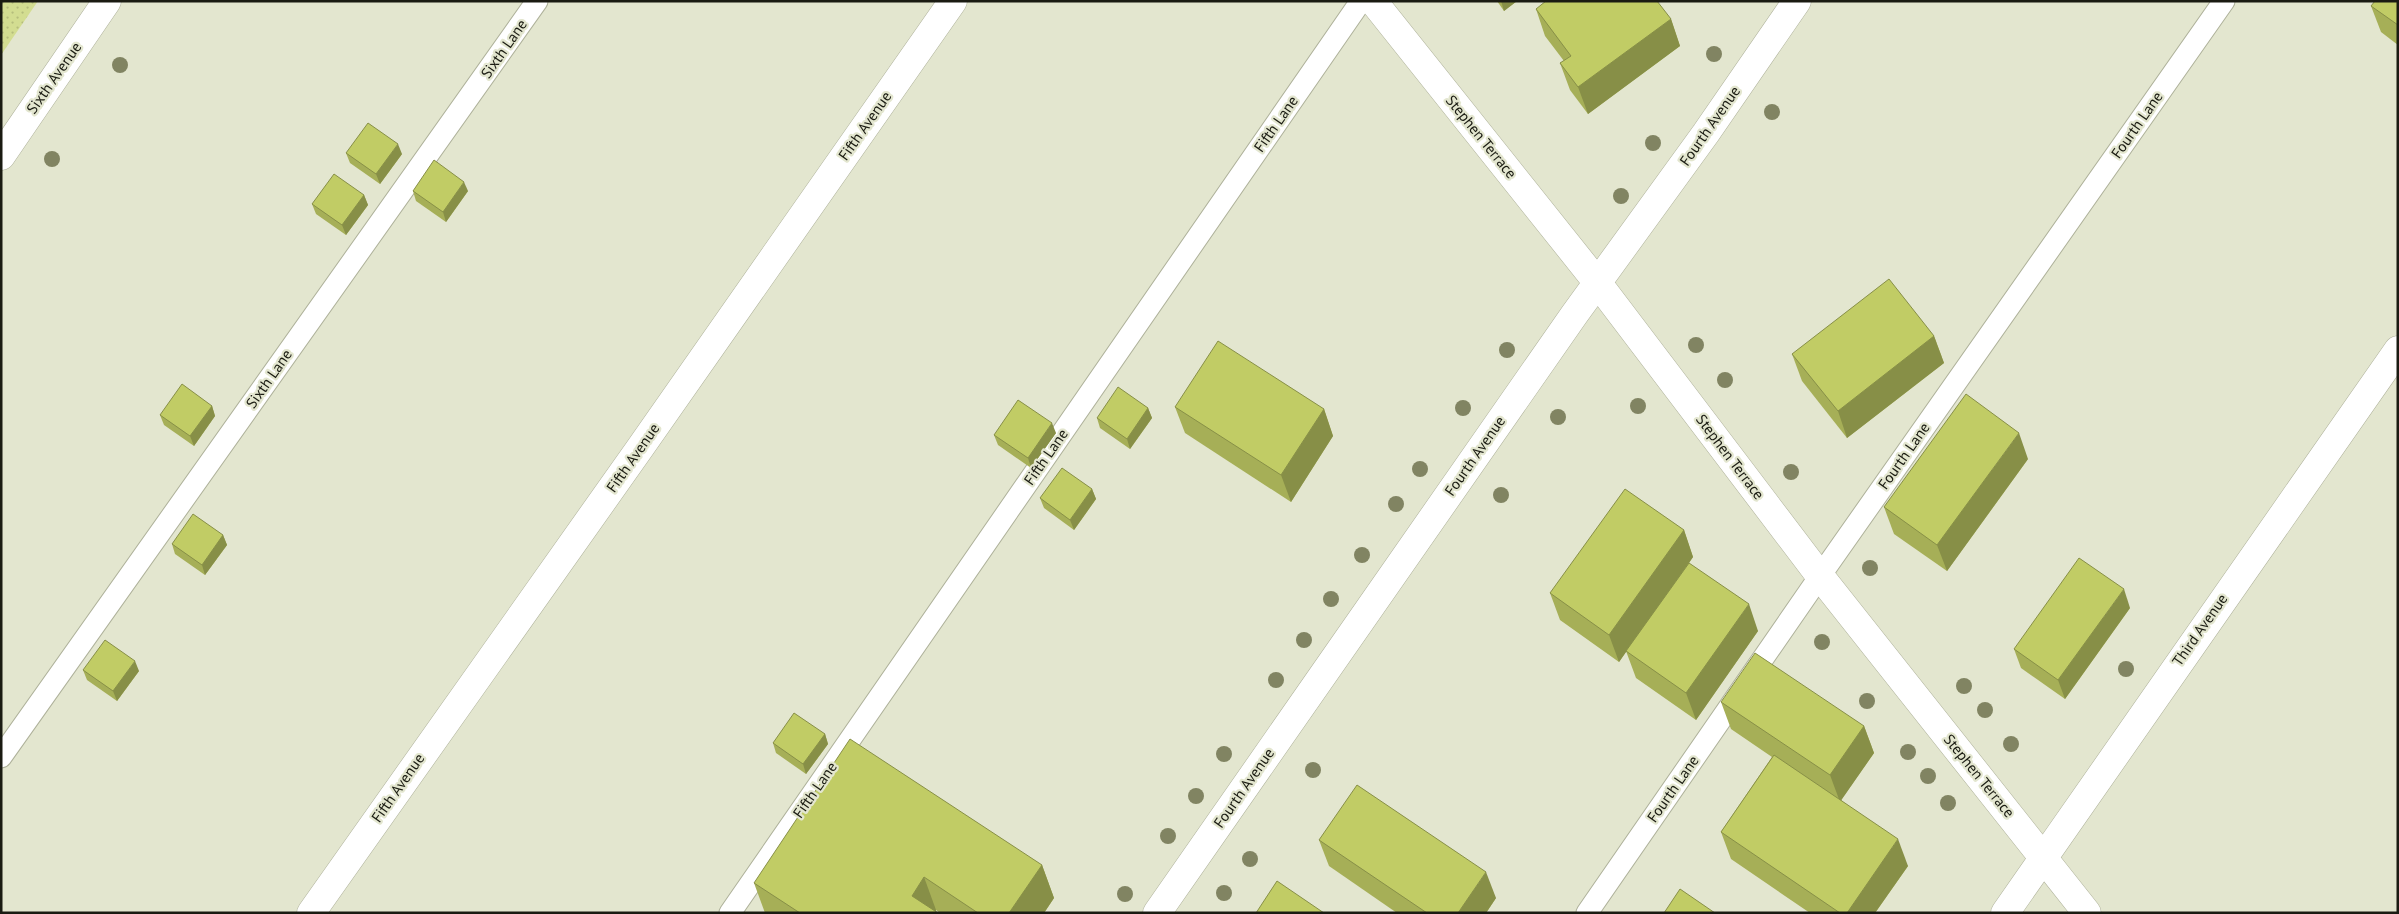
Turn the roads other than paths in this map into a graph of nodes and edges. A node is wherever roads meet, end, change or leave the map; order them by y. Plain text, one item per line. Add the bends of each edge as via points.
1 (108, 1) edge
2 (537, 1) edge
3 (953, 1) edge
4 (1361, 1) edge
5 (1373, 1) edge
6 (1797, 1) edge
7 (2224, 1) edge
8 (1, 156) edge
9 (1597, 282) junction
10 (2398, 350) edge
11 (1820, 576) junction
12 (1, 758) edge
13 (2043, 856) junction
14 (311, 913) edge
15 (730, 913) edge
16 (1157, 913) edge
17 (1587, 913) edge
18 (2005, 913) edge
19 (2086, 913) edge

1 - 8 street, Sixth Avenue
2 - 12 lane, Sixth Lane
3 - 14 street, Fifth Avenue
4 - 15 lane, Fifth Lane
5 - 9 street, Stephen Terrace
6 - 9 street, Fourth Avenue
7 - 11 lane, Fourth Lane
9 - 11 street, Stephen Terrace
9 - 16 street, Fourth Avenue
10 - 13 street, Third Avenue
11 - 13 street, Stephen Terrace
11 - 17 lane, Fourth Lane
13 - 18 street, Third Avenue
13 - 19 street, Stephen Terrace

